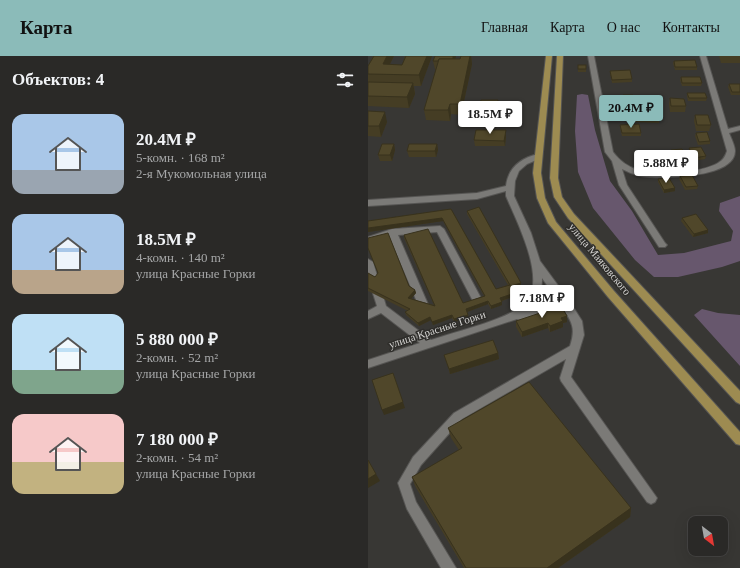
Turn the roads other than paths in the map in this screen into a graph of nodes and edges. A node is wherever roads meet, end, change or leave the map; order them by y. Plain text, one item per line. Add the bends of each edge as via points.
1 (549, 56) edge
2 (560, 56) edge
3 (591, 56) edge
4 (703, 56) edge
5 (740, 128) edge
6 (725, 132) junction
7 (538, 156) junction
8 (616, 161) junction
9 (509, 188) junction
10 (368, 203) edge
11 (392, 232) junction
12 (368, 240) edge
13 (662, 245) dead end
14 (536, 261) junction
15 (368, 262) edge
16 (370, 275) edge
17 (477, 300) edge
18 (565, 302) junction
19 (382, 308) junction
20 (426, 309) edge
21 (368, 315) edge
22 (504, 320) junction
23 (429, 344) junction
24 (574, 349) junction
25 (368, 364) edge
26 (740, 399) edge
27 (740, 440) edge
28 (651, 498) dead end
29 (449, 568) edge

1 - 7 main road, улица Маяковского
2 - 26 main road, улица Маяковского via 554,178 558,197 571,216
3 - 8 street via 609,152
4 - 6 street
5 - 6 street
6 - 8 street via 731,151 727,160 706,170 650,175 638,173
7 - 9 street via 515,169
7 - 27 main road, улица Маяковского via 539,192 552,223
8 - 13 street via 623,185
9 - 10 street via 477,196
9 - 14 street, улица Красные Горки
11 - 12 street
11 - 17 street via 440,229
11 - 20 street
14 - 18 street
14 - 22 street, улица Красные Горки via 539,275 534,299 521,311
15 - 16 street
16 - 19 street
18 - 22 street
18 - 24 street via 577,321 579,335
19 - 21 street
19 - 23 street
22 - 23 street, улица Красные Горки
23 - 25 street, улица Красные Горки
24 - 28 street via 565,378
24 - 29 street via 458,416 417,462 404,483 411,505

